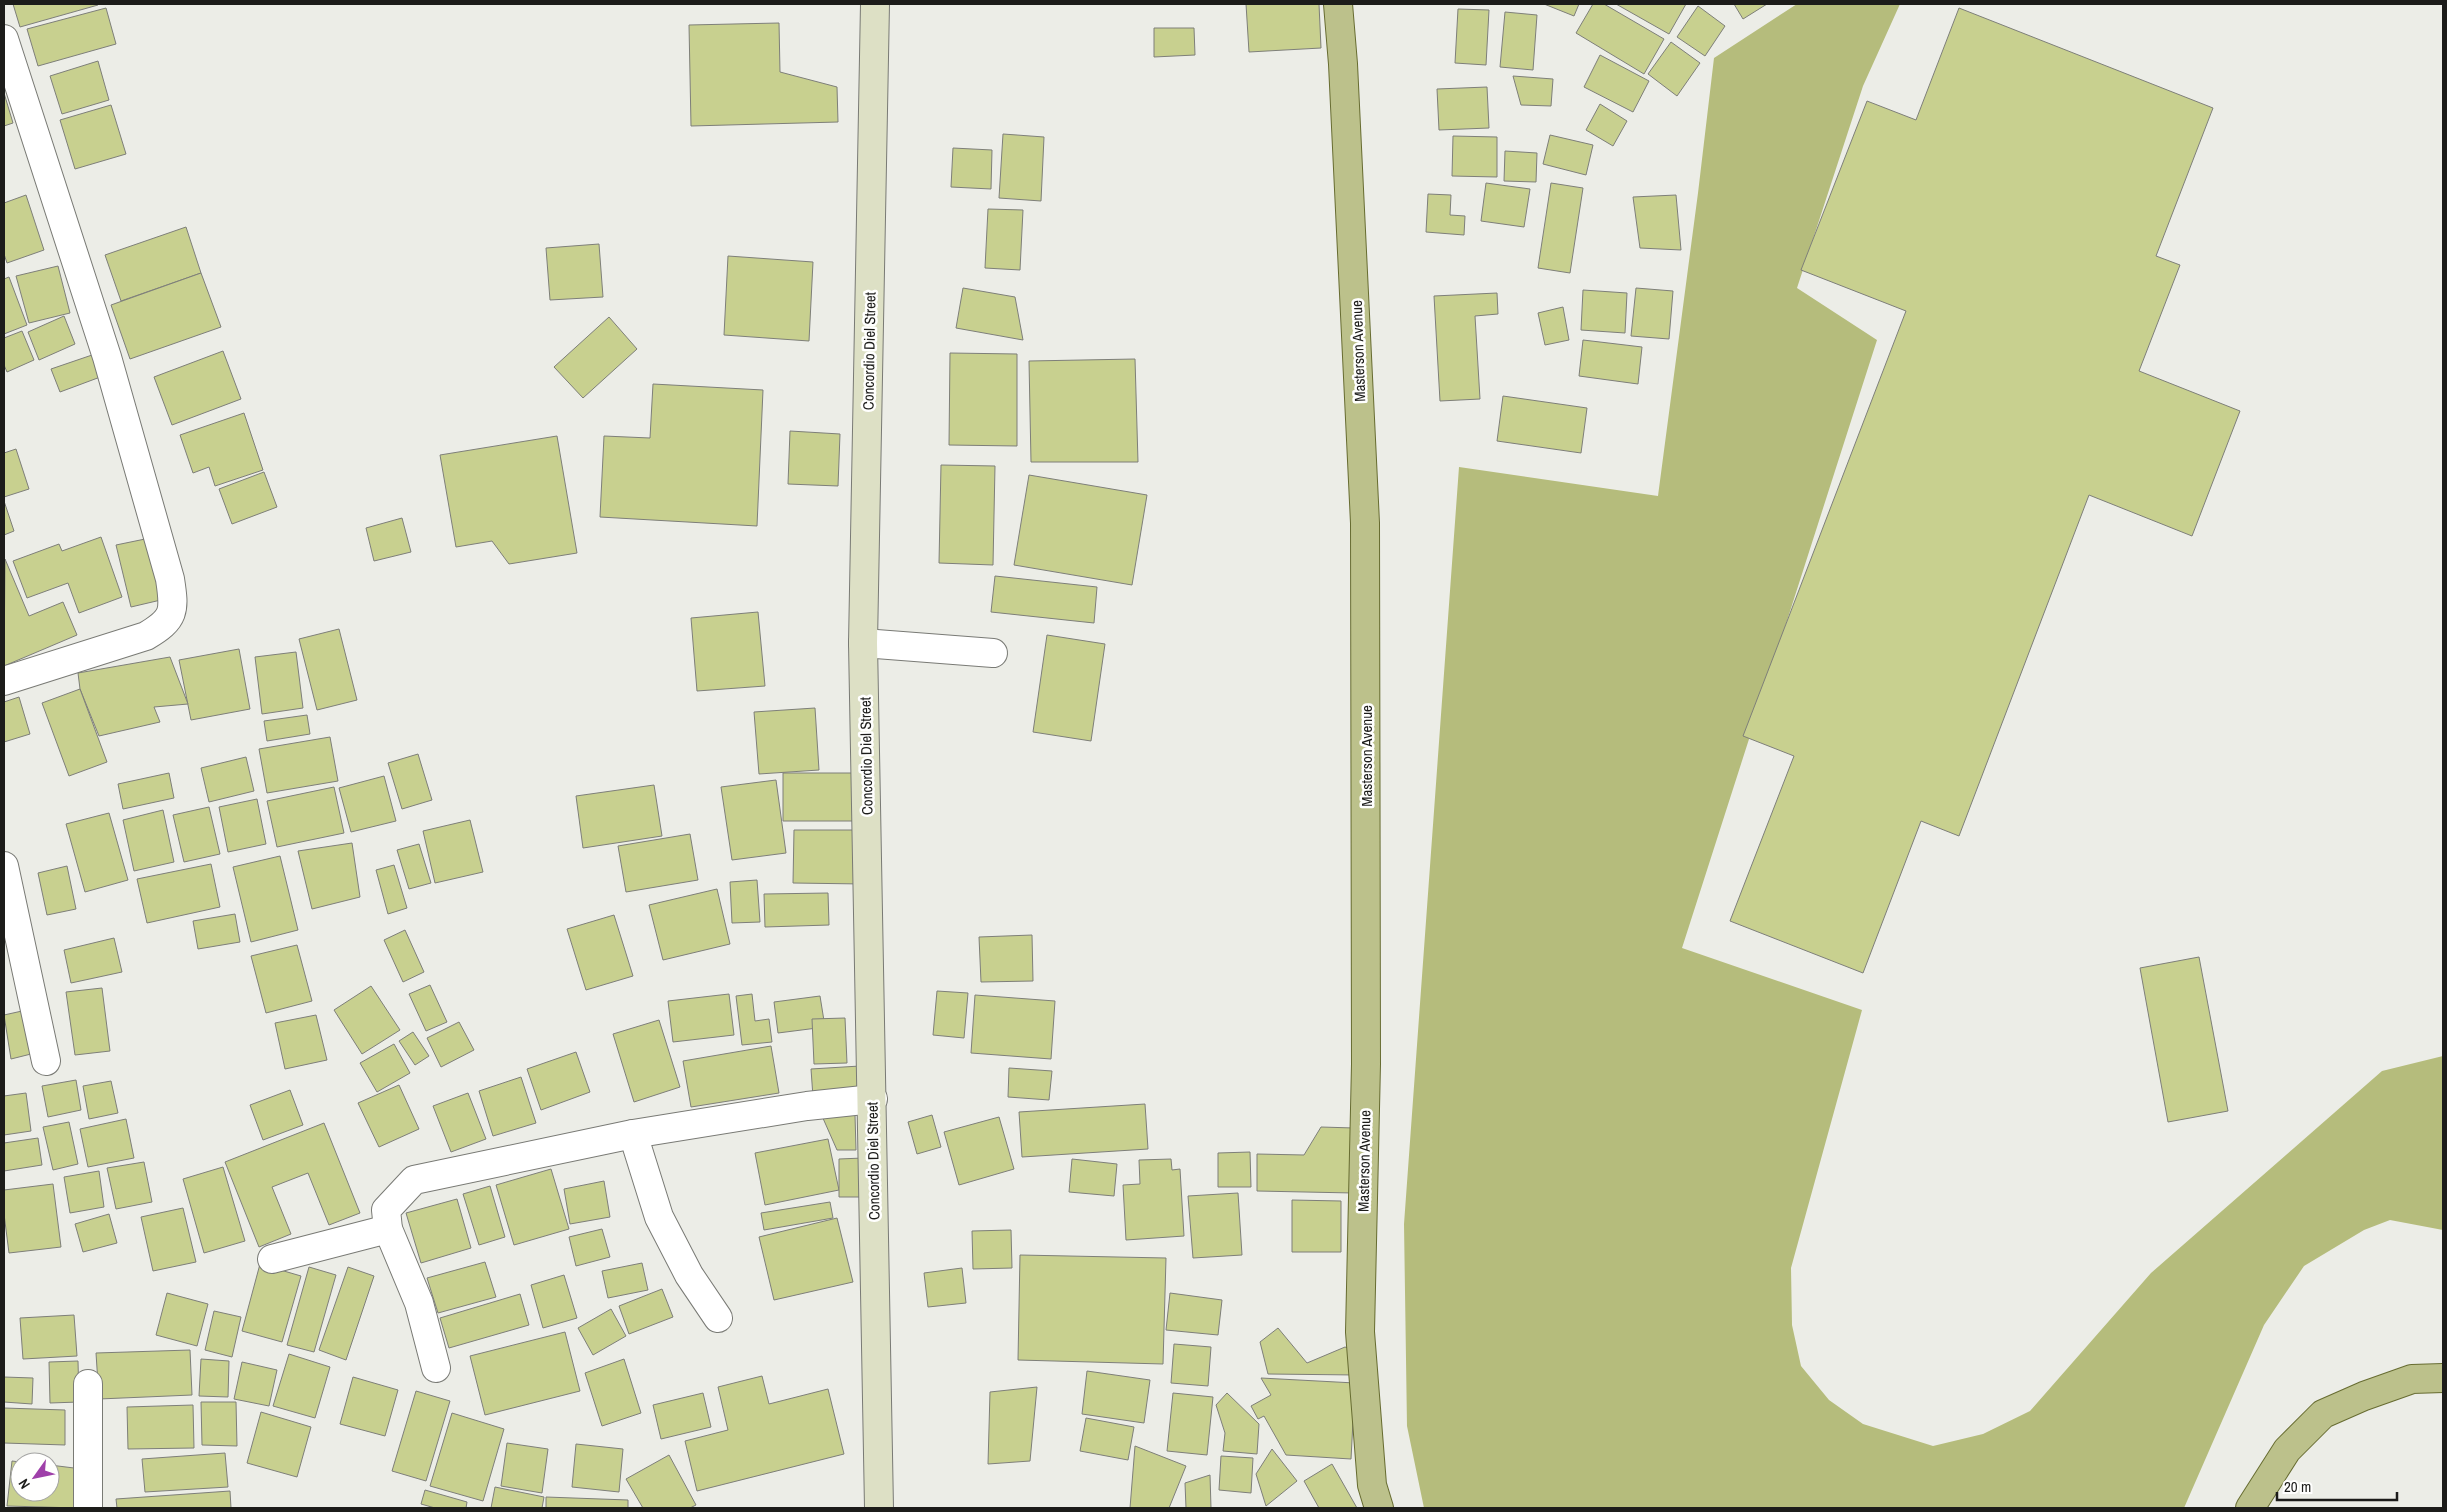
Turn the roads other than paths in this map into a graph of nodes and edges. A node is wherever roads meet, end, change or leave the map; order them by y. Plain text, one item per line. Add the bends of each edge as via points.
1 (875, 4) edge
2 (1338, 4) edge
3 (4, 40) edge
4 (863, 643) junction
5 (993, 653) dead end
6 (4, 681) edge
7 (4, 866) edge
8 (46, 1061) dead end
9 (872, 1099) junction
10 (633, 1134) junction
11 (388, 1229) junction
12 (272, 1259) dead end
13 (718, 1318) dead end
14 (436, 1368) dead end
15 (2443, 1378) edge
16 (88, 1384) dead end
17 (88, 1508) edge
18 (878, 1508) edge
19 (1379, 1508) edge
20 (2250, 1508) edge

1 - 4 main road, Concordio Diel Street
2 - 19 main road, Masterson Avenue via 1346,104 1366,523 1366,1064 1360,1332 1372,1476
3 - 6 street via 107,357 174,603 161,627 146,636
4 - 5 street
4 - 9 main road, Concordio Diel Street
7 - 8 street
9 - 10 street
9 - 18 main road, Concordio Diel Street
10 - 11 street via 414,1180 386,1210
10 - 13 street via 659,1217 689,1275
11 - 12 street
11 - 14 street via 419,1303
15 - 20 main road via 2412,1379 2323,1414 2287,1450
16 - 17 street

